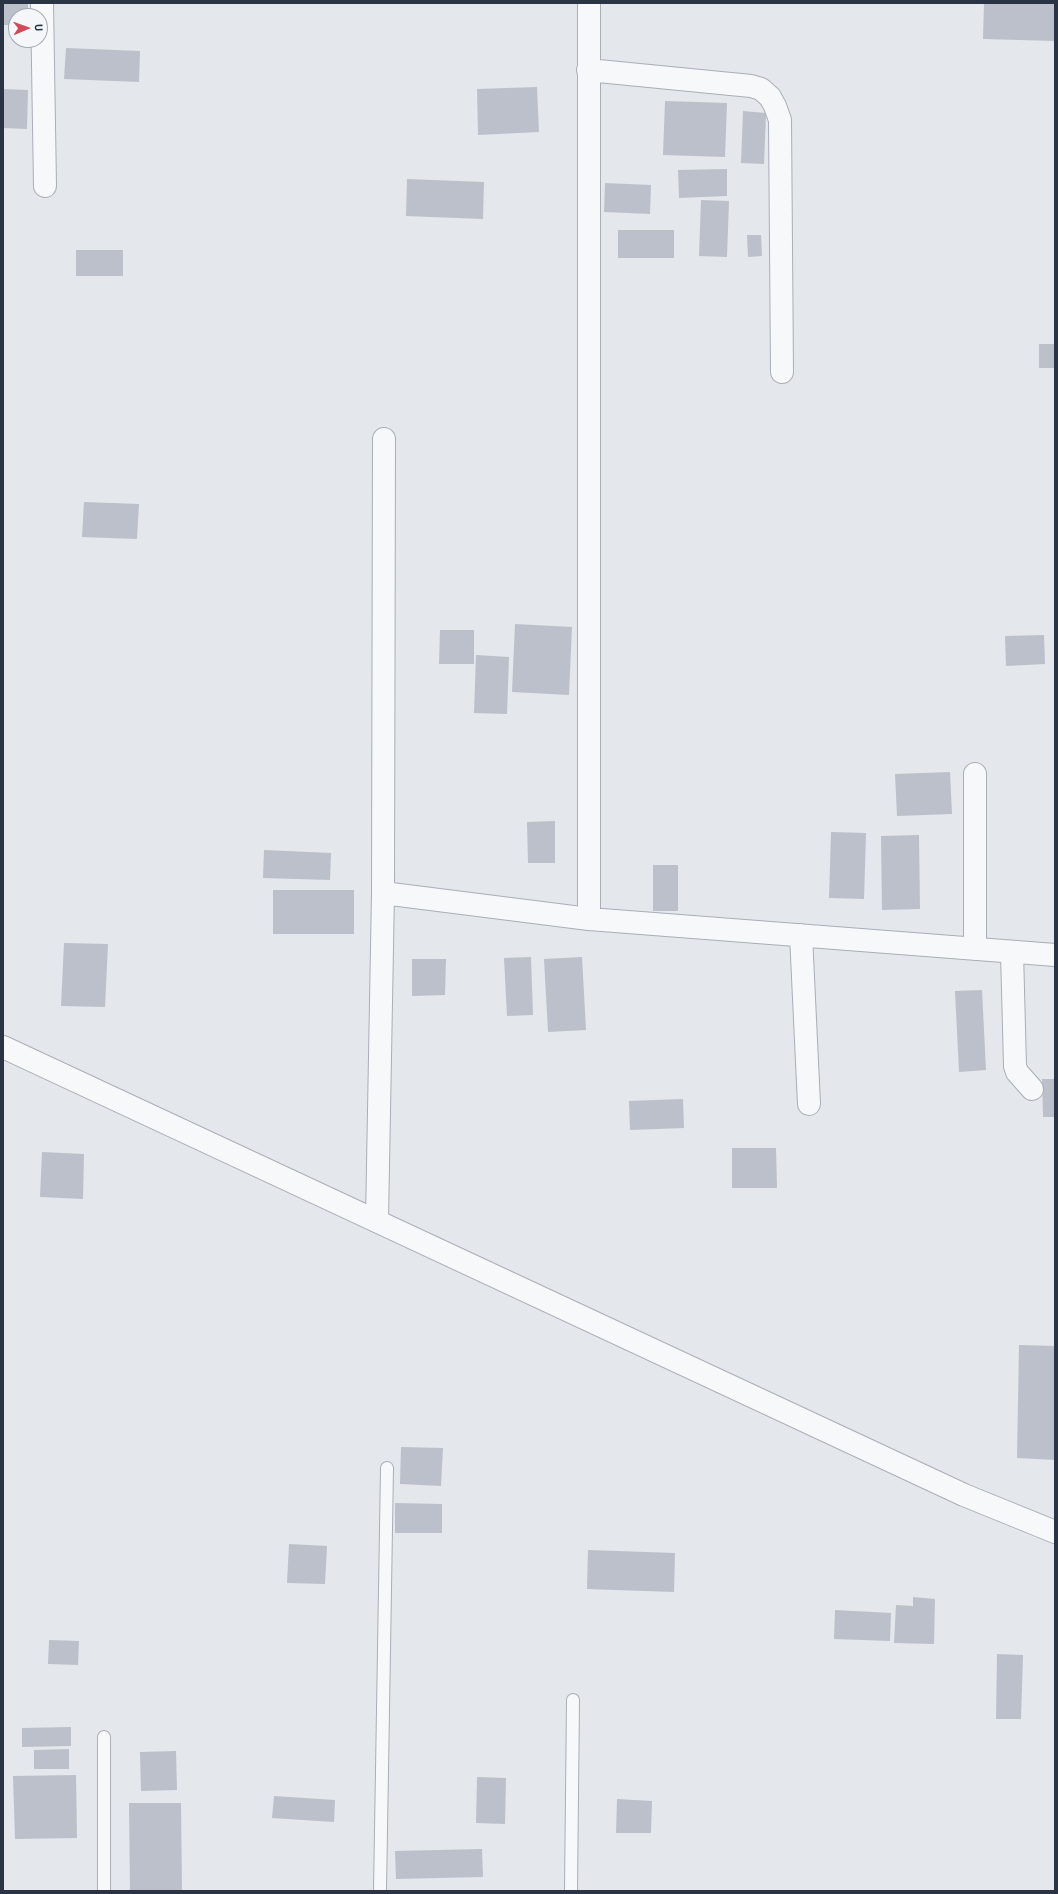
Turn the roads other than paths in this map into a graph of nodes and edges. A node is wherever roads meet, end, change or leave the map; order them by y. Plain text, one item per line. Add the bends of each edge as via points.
1 (42, 3) edge
2 (589, 3) edge
3 (588, 70) junction
4 (45, 186) dead end
5 (782, 372) dead end
6 (384, 439) dead end
7 (975, 774) dead end
8 (382, 893) junction
9 (589, 919) junction
10 (801, 936) junction
11 (975, 949) junction
12 (1012, 952) junction
13 (1055, 955) edge
14 (3, 1047) edge
15 (1032, 1089) dead end
16 (809, 1104) dead end
17 (376, 1220) junction
18 (387, 1468) dead end
19 (1055, 1532) edge
20 (573, 1700) dead end
21 (104, 1737) dead end
22 (104, 1891) edge
23 (380, 1891) edge
24 (571, 1891) edge

1 - 4 street
2 - 3 street
3 - 5 street via 751,86 761,89 770,97 780,120
3 - 9 street
6 - 8 street
7 - 11 street
8 - 9 street
8 - 17 street
9 - 10 street
10 - 11 street
10 - 16 street
11 - 12 street
12 - 13 street
12 - 15 street via 1015,1066 1016,1072
14 - 17 street
17 - 19 street via 957,1492
18 - 23 lane
20 - 24 lane
21 - 22 lane

